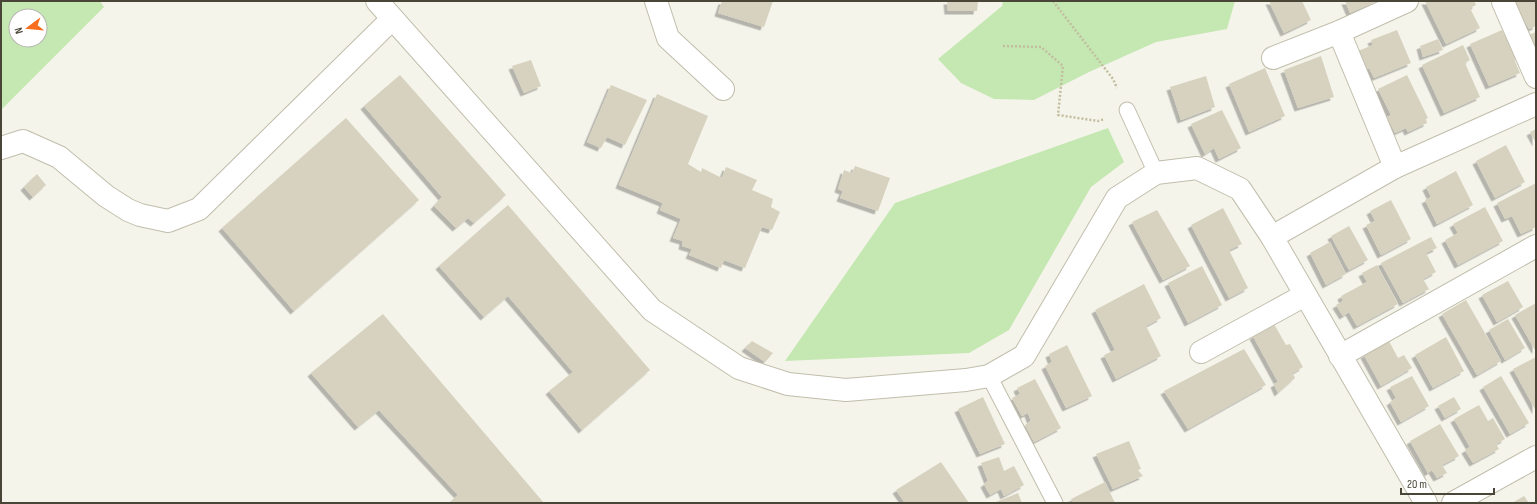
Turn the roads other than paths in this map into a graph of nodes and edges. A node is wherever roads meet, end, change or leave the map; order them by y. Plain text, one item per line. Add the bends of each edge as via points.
1 (377, 1) edge
2 (656, 1) edge
3 (1407, 1) edge
4 (1503, 2) dead end
5 (392, 19) junction
6 (1339, 32) junction
7 (1273, 58) dead end
8 (1536, 77) edge
9 (723, 89) dead end
10 (1536, 104) edge
11 (1127, 110) road end
12 (1, 148) edge
13 (1395, 167) junction
14 (1156, 173) junction
15 (1272, 237) junction
16 (1536, 246) edge
17 (1304, 295) junction
18 (1201, 352) dead end
19 (1340, 356) junction
20 (989, 376) junction
21 (1536, 457) edge
22 (1055, 503) edge
23 (1426, 503) edge
24 (1453, 503) edge

1 - 5 street
2 - 9 street via 668,38
3 - 6 street
4 - 8 street
5 - 12 street via 199,209 168,221 128,210 106,196 59,157 23,141
5 - 20 street via 652,310 740,368 788,384 846,390
6 - 7 street
6 - 13 street
10 - 13 street
11 - 14 lane
13 - 15 street
14 - 15 street via 1197,168 1240,189
14 - 20 street via 1117,198 1024,356
15 - 17 street
16 - 19 street
17 - 18 street
17 - 19 street
19 - 23 street
20 - 22 lane
21 - 24 street

